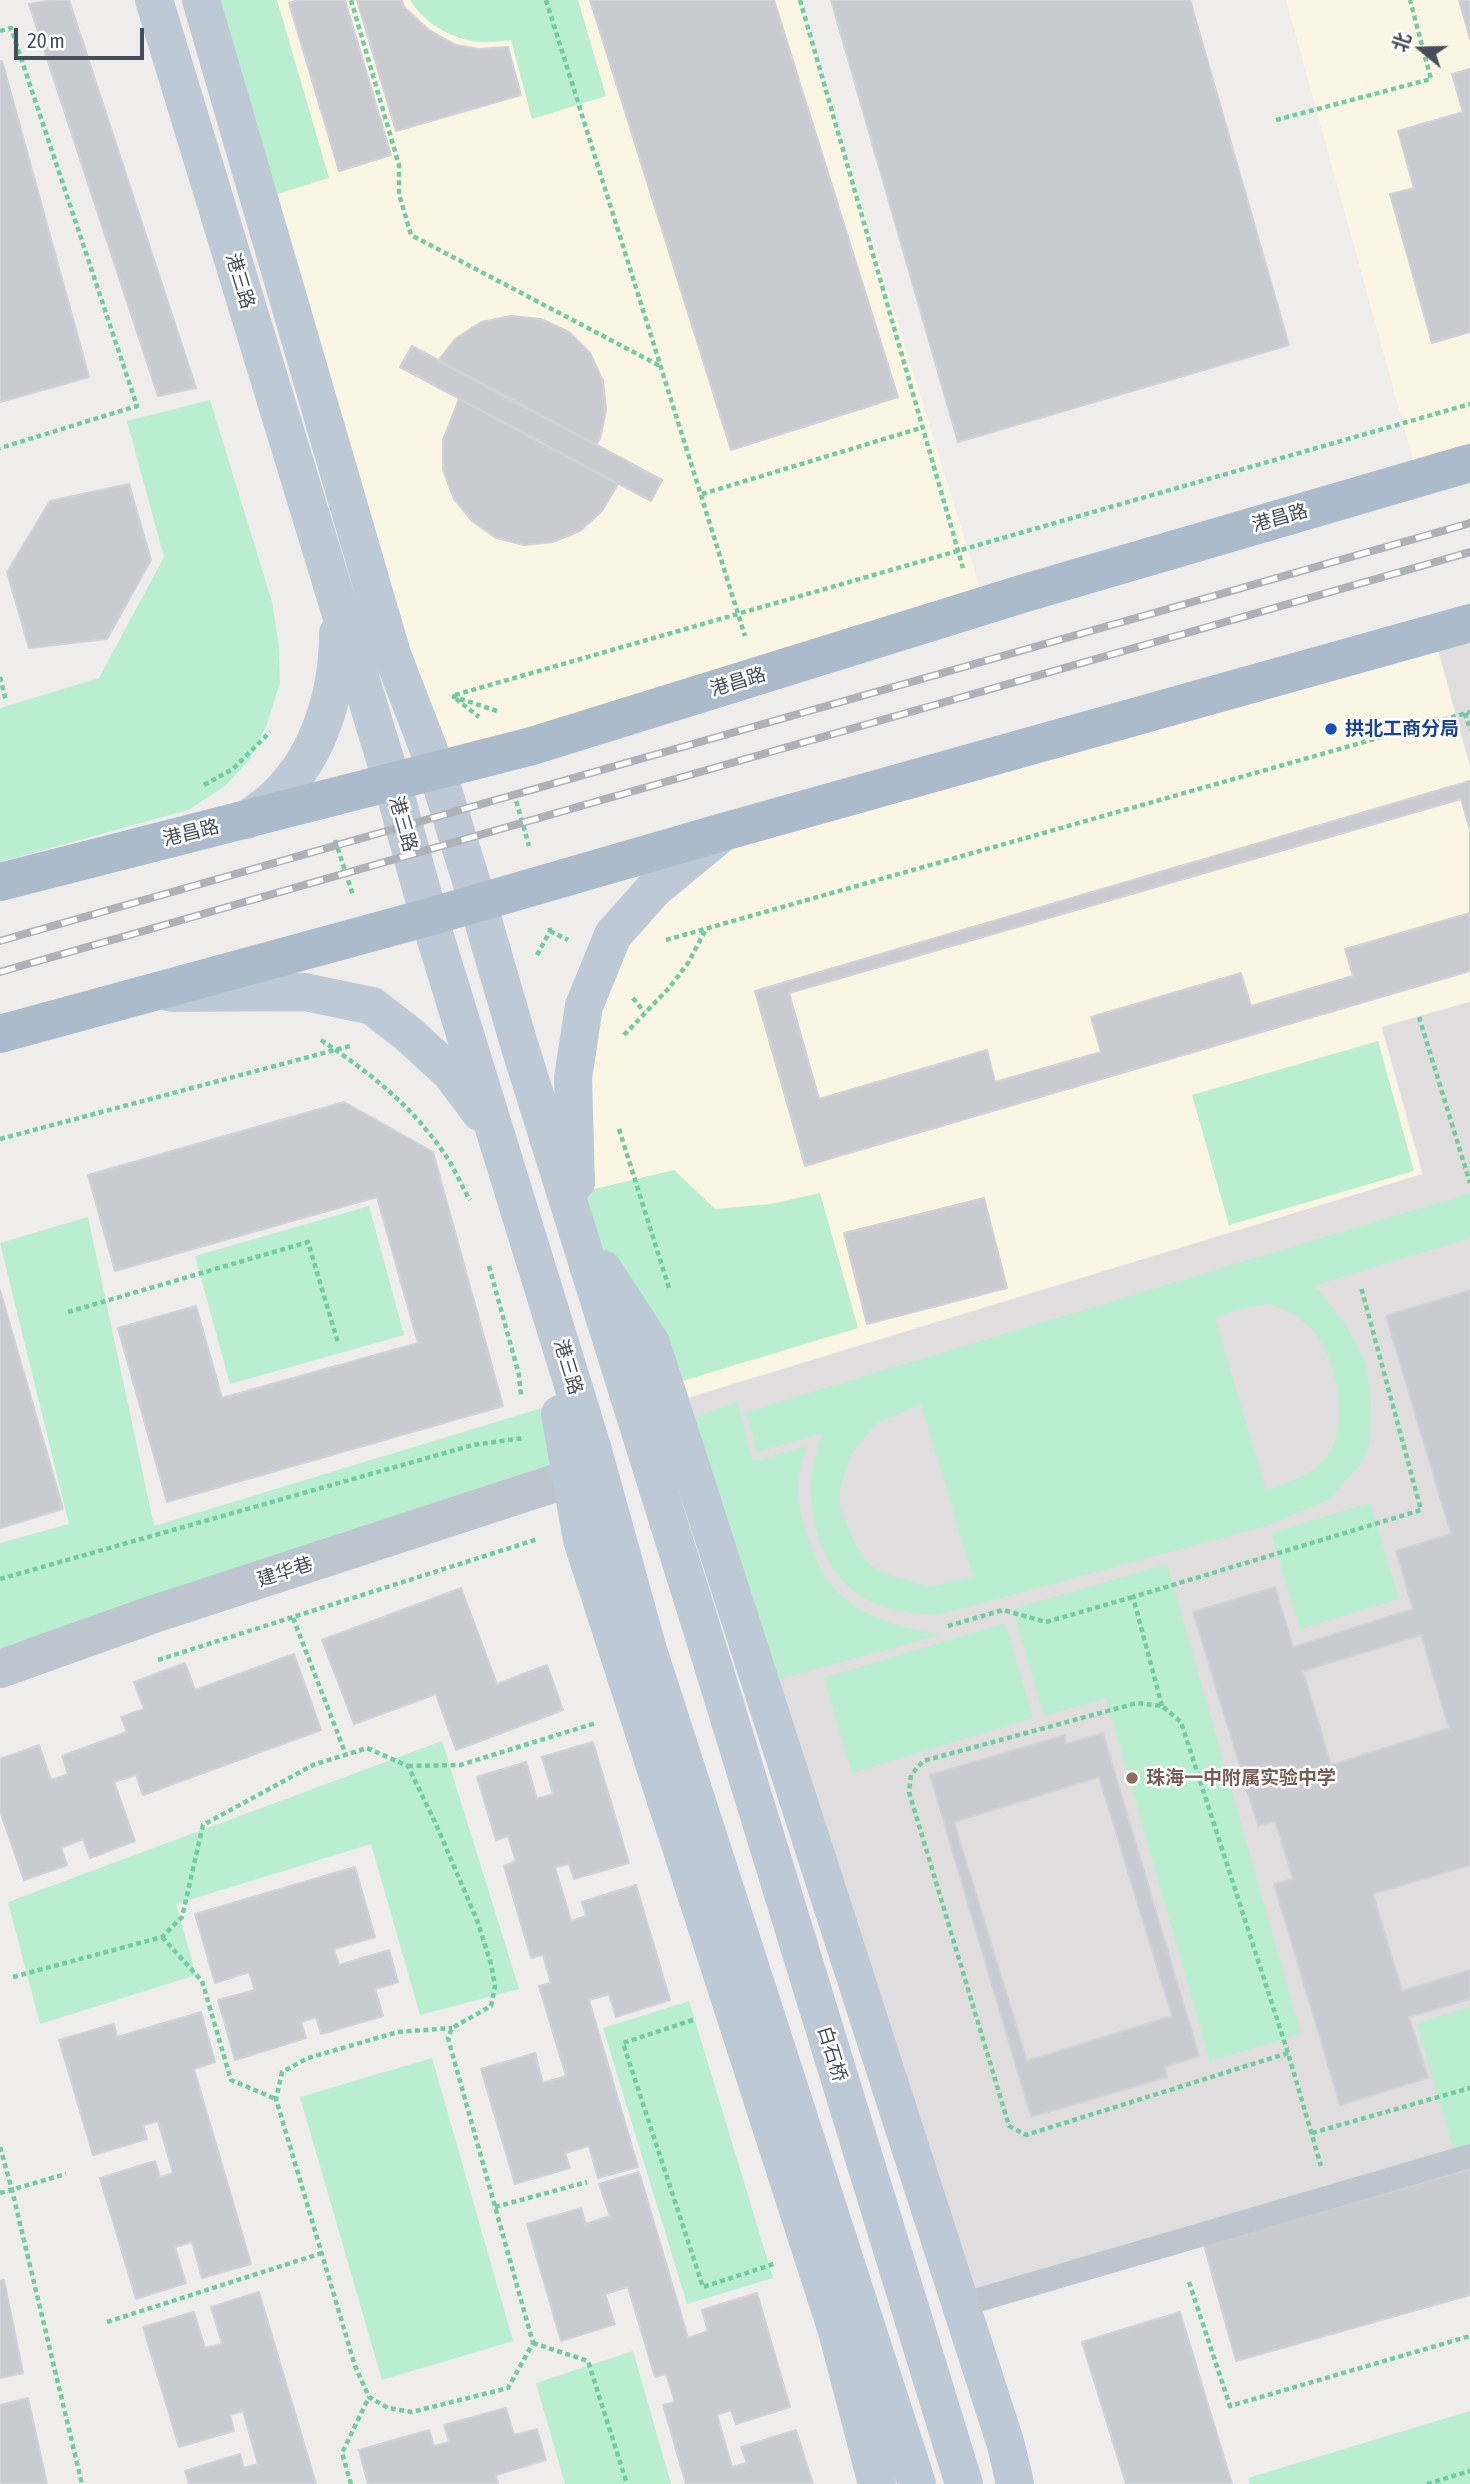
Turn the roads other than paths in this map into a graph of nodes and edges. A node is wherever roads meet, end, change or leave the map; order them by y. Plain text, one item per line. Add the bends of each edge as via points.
1 (154, 0) edge
2 (201, 0) edge
3 (1470, 463) edge
4 (334, 593) junction
5 (1470, 623) edge
6 (436, 771) junction
7 (392, 782) junction
8 (246, 820) junction
9 (723, 832) junction
10 (0, 882) edge
11 (478, 903) junction
12 (429, 918) junction
13 (152, 993) junction
14 (0, 1034) edge
15 (496, 1134) junction
16 (577, 1228) junction
17 (531, 1246) junction
18 (571, 1478) junction
19 (0, 1669) edge
20 (1470, 2156) edge
21 (961, 2305) junction
22 (877, 2484) edge
23 (917, 2484) edge
24 (964, 2484) edge
25 (1015, 2484) edge

1 - 4 main road, 港三路
2 - 6 main road, 白石桥 via 392,653
3 - 6 main road, 港昌路 via 1038,589 533,746
4 - 7 main road, 港三路
4 - 8 main road via 338,648 329,707 297,772 276,798
5 - 9 main road
6 - 7 main road, 港昌路
6 - 11 main road, 白石桥
7 - 8 main road, 港昌路
7 - 12 main road, 港三路
8 - 10 main road, 港昌路
9 - 11 main road
9 - 16 main road via 654,889 613,935 584,1006 573,1078
11 - 12 main road
11 - 16 main road, 白石桥
12 - 13 main road
12 - 15 main road, 港三路
13 - 14 main road
13 - 15 main road via 305,992 372,1006 452,1073
15 - 17 main road, 港三路
16 - 21 main road via 651,1343
16 - 24 main road, 白石桥
17 - 18 main road
17 - 23 main road, 港三路 via 649,1650
18 - 19 street, 建华巷
18 - 22 main road via 582,1540 837,2331
20 - 21 lane
21 - 25 main road

